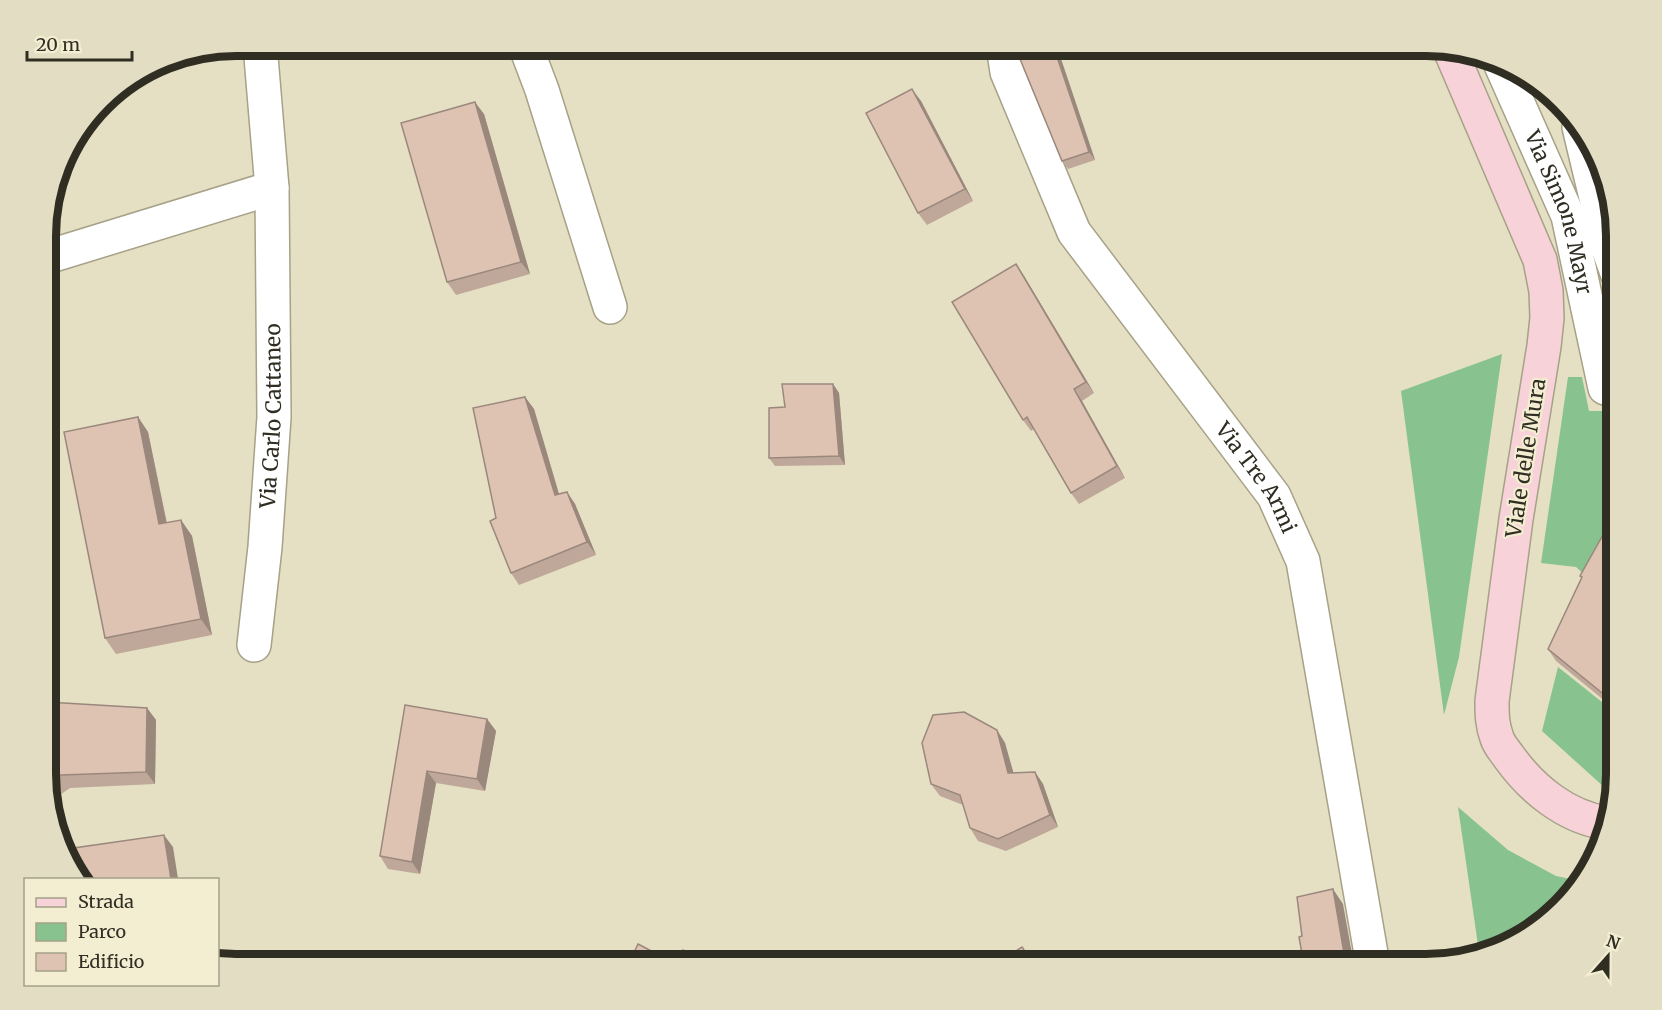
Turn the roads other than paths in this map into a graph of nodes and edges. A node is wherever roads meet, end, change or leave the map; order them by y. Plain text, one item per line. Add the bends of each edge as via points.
1 (261, 55) edge
2 (529, 55) edge
3 (1004, 55) edge
4 (1454, 58) edge
5 (1505, 74) edge
6 (1584, 150) edge
7 (272, 188) junction
8 (1606, 240) edge
9 (56, 253) edge
10 (610, 306) dead end
11 (1606, 388) edge
12 (254, 645) dead end
13 (1600, 822) edge
14 (1370, 954) edge

1 - 7 street, Via Carlo Cattaneo
2 - 10 street
3 - 14 street, Via Tre Armi via 1007,72 1074,232 1274,496 1303,561
4 - 13 street, Viale delle Mura via 1528,229 1546,291 1545,337 1516,519 1492,721 1497,740 1531,782 1571,812
5 - 11 street, Via Simone Mayr via 1568,216
6 - 8 street, Via Simone Mayr
7 - 9 street
7 - 12 street, Via Carlo Cattaneo via 274,417

